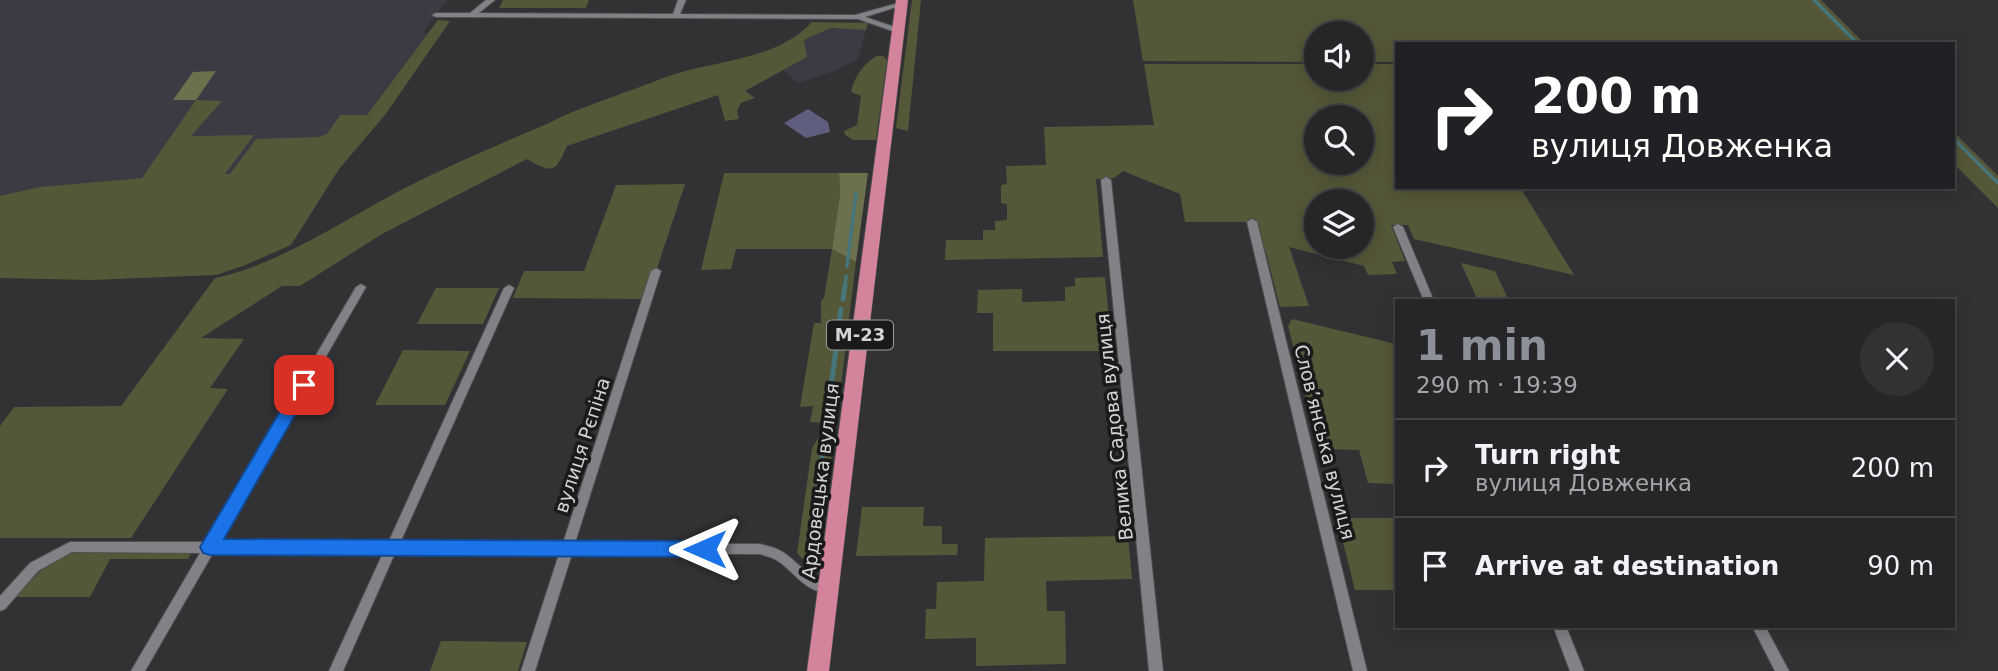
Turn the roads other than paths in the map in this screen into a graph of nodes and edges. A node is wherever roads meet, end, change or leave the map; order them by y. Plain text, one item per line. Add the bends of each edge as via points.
1 (491, 0) edge
2 (902, 2) edge
3 (678, 9) edge
4 (436, 15) dead end
5 (472, 15) junction
6 (855, 17) junction
7 (898, 31) junction
8 (1106, 180) dead end
9 (1252, 222) dead end
10 (1398, 226) dead end
11 (656, 271) dead end
12 (361, 287) dead end
13 (509, 288) dead end
14 (1428, 299) edge
15 (210, 547) junction
16 (391, 548) junction
17 (567, 548) junction
18 (828, 587) junction
19 (0, 605) edge
20 (1560, 628) edge
21 (1759, 628) edge
22 (138, 671) edge
23 (336, 671) edge
24 (528, 671) edge
25 (818, 671) edge
26 (1156, 671) edge
27 (1360, 671) edge
28 (1577, 671) edge
29 (1782, 671) edge

1 - 5 street
2 - 6 street, Ардовецька вулиця
2 - 7 highway, Ардовецька вулиця / М-23
3 - 5 street, Ардовецька вулиця
3 - 6 street, Ардовецька вулиця
4 - 5 street, Ардовецька вулиця
6 - 7 street
7 - 18 highway, Ардовецька вулиця / М-23
8 - 26 street, Велика Садова вулиця
9 - 27 street, Словʼянська вулиця
10 - 14 street
11 - 17 street, вулиця Рєпіна
12 - 15 street
13 - 16 street
15 - 16 street
15 - 19 street via 70,547 34,567
15 - 22 street
16 - 17 street
16 - 23 street
17 - 18 street via 770,550 787,558 812,583
17 - 24 street, вулиця Рєпіна
18 - 25 highway, Ардовецька вулиця / М-23
20 - 28 street
21 - 29 street

